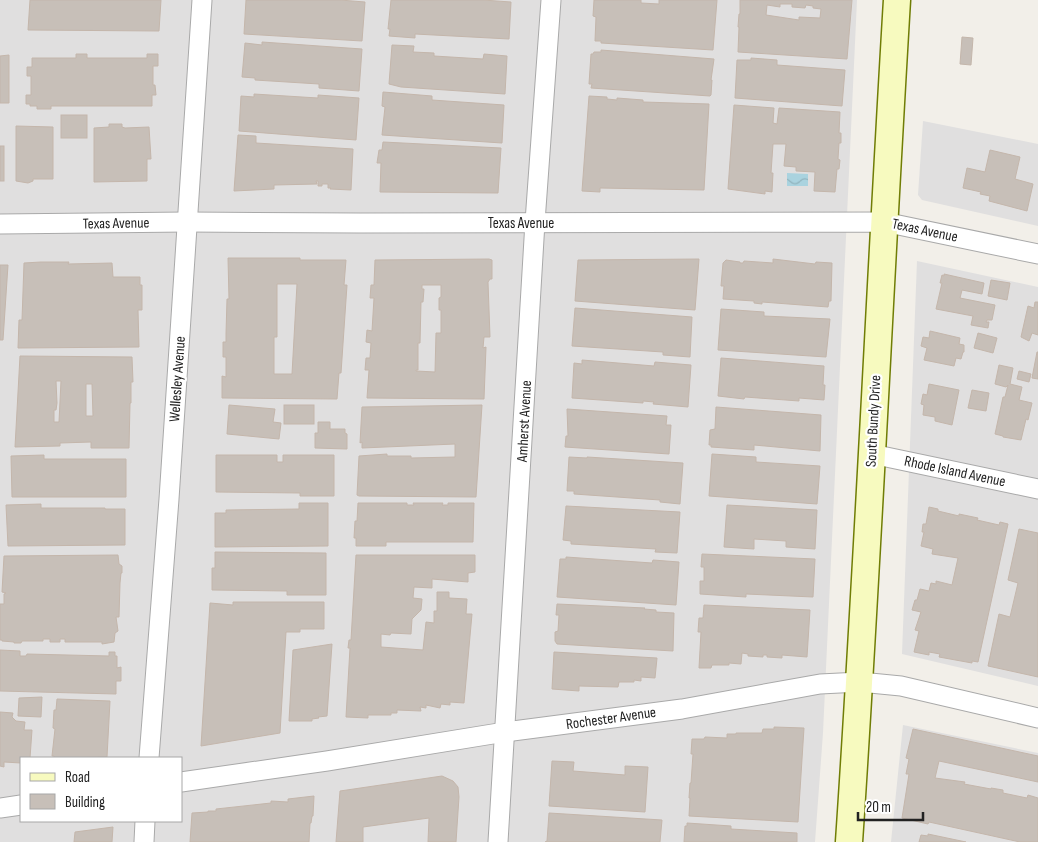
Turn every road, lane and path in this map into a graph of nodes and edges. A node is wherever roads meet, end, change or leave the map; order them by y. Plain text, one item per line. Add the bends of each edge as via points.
1 (202, 0) edge
2 (551, 0) edge
3 (898, 0) edge
4 (187, 222) junction
5 (535, 222) junction
6 (884, 222) junction
7 (0, 224) edge
8 (1038, 254) edge
9 (872, 454) junction
10 (1038, 489) edge
11 (860, 682) junction
12 (1038, 718) edge
13 (505, 732) junction
14 (150, 757) edge
15 (182, 782) edge
16 (20, 805) edge
17 (0, 808) edge
18 (145, 822) edge
19 (144, 842) edge
20 (498, 842) edge
21 (849, 842) edge

1 - 4 street, Wellesley Avenue
2 - 5 street, Amherst Avenue
3 - 6 main road, South Bundy Drive
4 - 5 street, Texas Avenue
4 - 7 street, Texas Avenue
4 - 14 street, Wellesley Avenue
5 - 6 street, Texas Avenue
5 - 13 street, Amherst Avenue
6 - 8 street, Texas Avenue
6 - 9 main road, South Bundy Drive
9 - 10 street, Rhode Island Avenue
9 - 11 main road, South Bundy Drive
11 - 12 street, Rochester Avenue via 901,686
11 - 13 street, Rochester Avenue via 820,684 682,709
11 - 21 main road, South Bundy Drive
13 - 15 street, Rochester Avenue
13 - 20 street, Amherst Avenue
16 - 17 street
18 - 19 street

